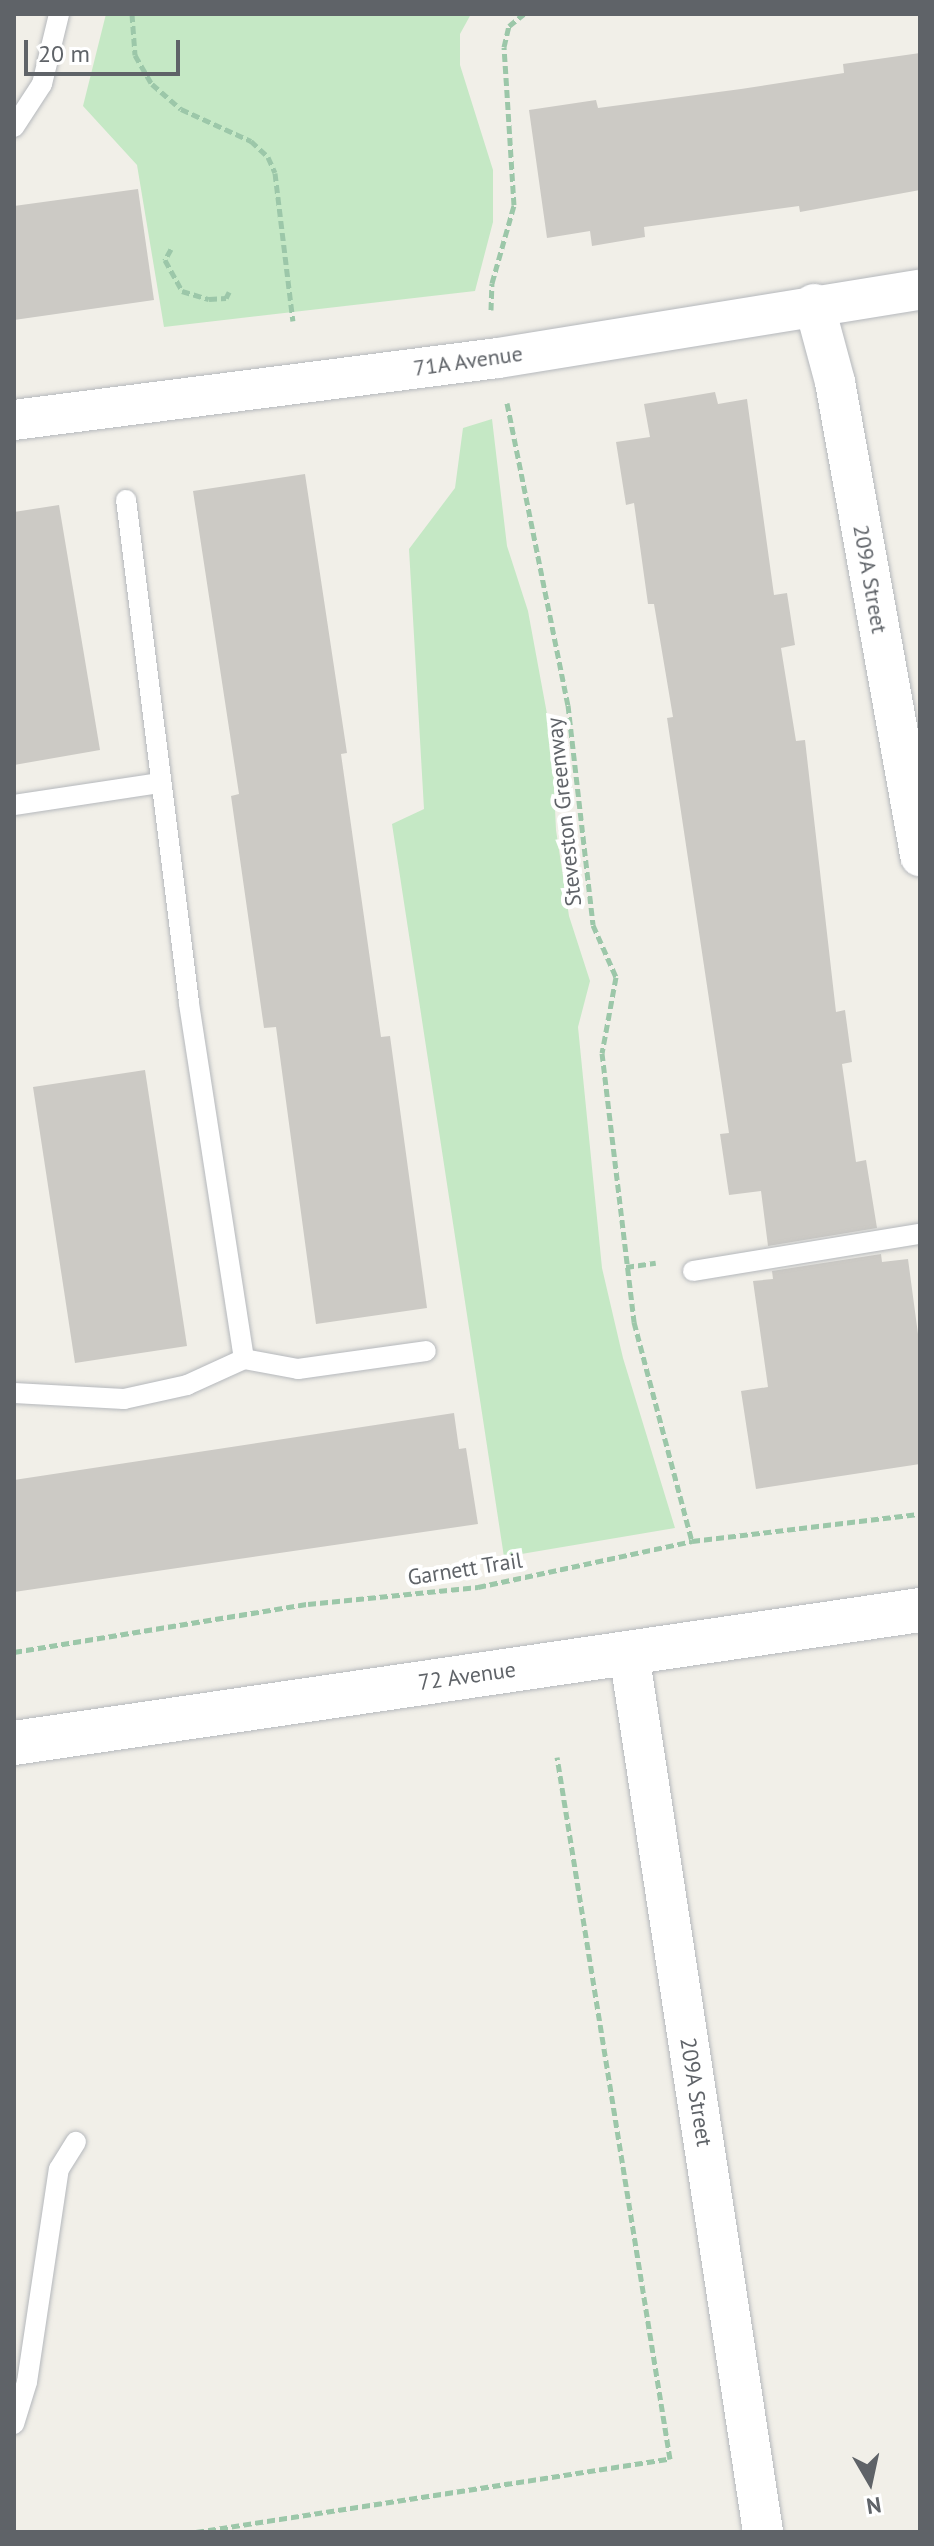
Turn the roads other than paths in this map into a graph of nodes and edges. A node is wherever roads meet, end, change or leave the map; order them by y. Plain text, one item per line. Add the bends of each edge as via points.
1 (59, 14) edge
2 (14, 127) edge
3 (920, 290) edge
4 (814, 304) junction
5 (14, 420) edge
6 (126, 500) dead end
7 (160, 783) junction
8 (14, 805) edge
9 (920, 856) edge
10 (920, 1234) edge
11 (693, 1271) dead end
12 (426, 1351) dead end
13 (244, 1359) junction
14 (14, 1393) edge
15 (920, 1610) edge
16 (629, 1653) junction
17 (14, 1743) edge
18 (76, 2142) dead end
19 (14, 2424) edge
20 (757, 2531) edge

1 - 2 lane via 42,84
3 - 4 street, 71A Avenue
4 - 5 street, 71A Avenue via 741,321 498,358
4 - 9 street, 209A Street via 835,382
6 - 7 lane
7 - 8 lane
7 - 13 lane
10 - 11 lane
12 - 13 lane via 298,1369
13 - 14 lane via 187,1385 124,1399
15 - 16 main road, 72 Avenue
16 - 17 main road, 72 Avenue
16 - 20 street, 209A Street
18 - 19 lane via 59,2169 27,2382

